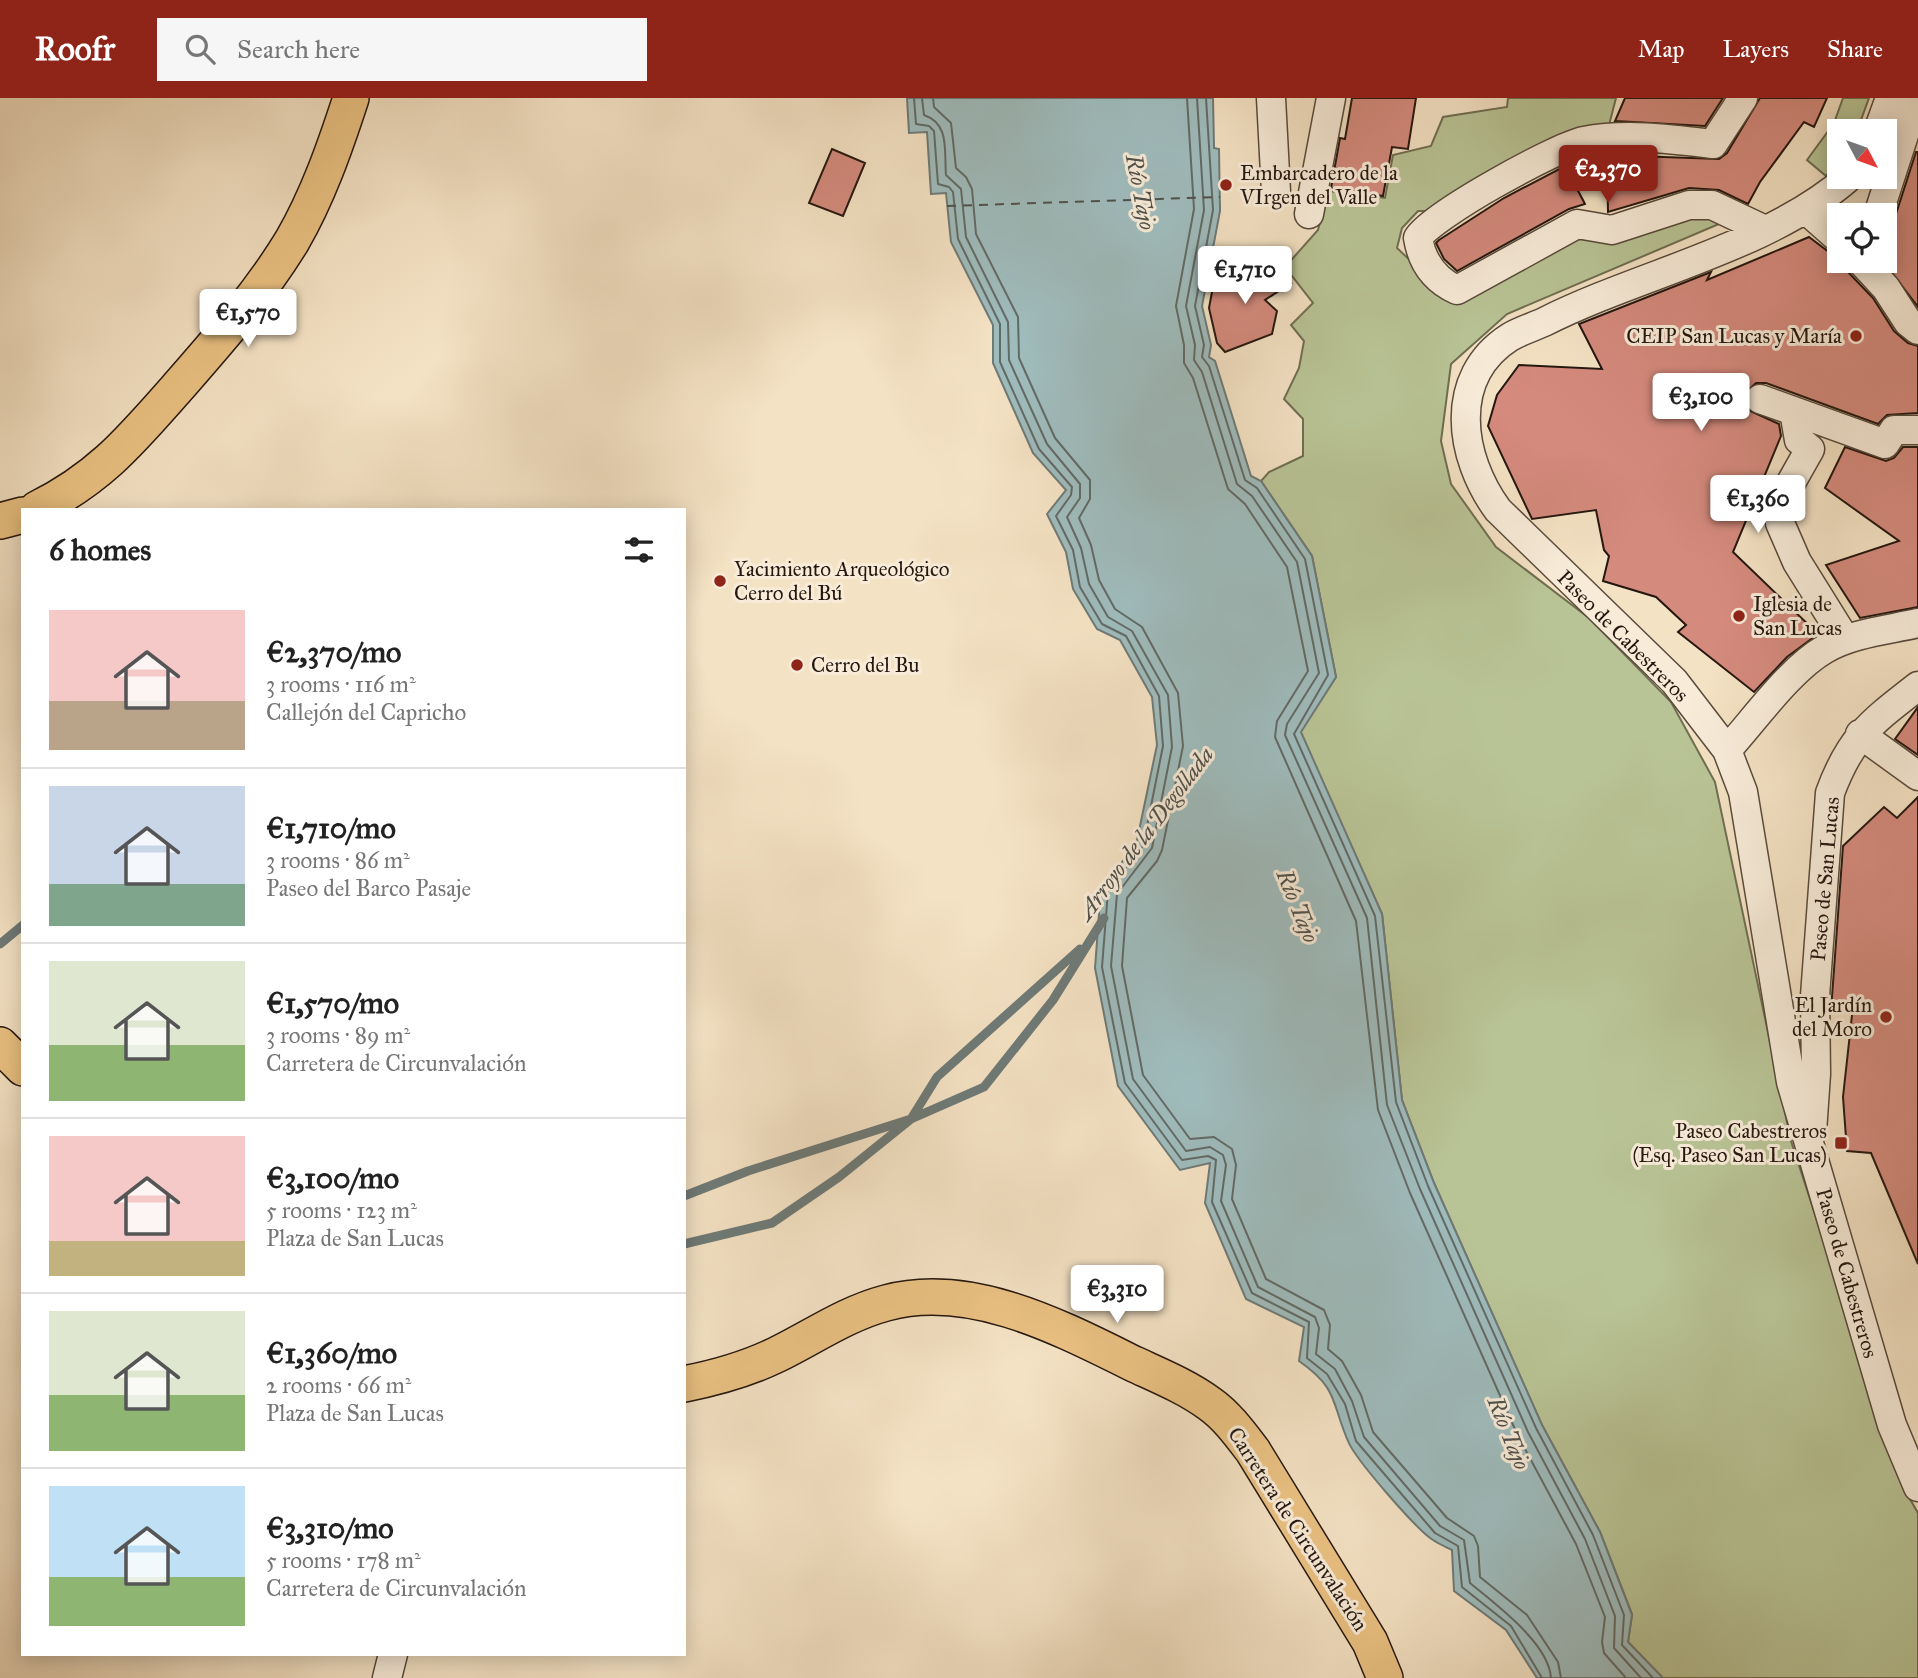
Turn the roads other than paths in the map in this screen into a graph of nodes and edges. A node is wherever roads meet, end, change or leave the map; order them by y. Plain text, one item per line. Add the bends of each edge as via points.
1 (351, 98) edge
2 (1271, 98) edge
3 (1331, 98) edge
4 (1743, 98) edge
5 (1889, 98) edge
6 (1916, 98) edge
7 (1882, 119) edge
8 (1832, 189) edge
9 (1276, 192) dead end
10 (1882, 203) edge
11 (1805, 209) junction
12 (1310, 214) dead end
13 (1827, 228) edge
14 (1765, 230) junction
15 (1872, 273) edge
16 (1918, 330) edge
17 (1760, 399) dead end
18 (1794, 411) junction
19 (1918, 430) edge
20 (39, 508) edge
21 (21, 516) edge
22 (0, 521) edge
23 (1918, 623) edge
24 (1845, 639) junction
25 (1918, 686) edge
26 (1860, 734) junction
27 (1727, 750) junction
28 (1918, 776) edge
29 (0, 1045) edge
30 (21, 1066) edge
31 (1811, 1149) junction
32 (686, 1383) edge
33 (1918, 1487) edge
34 (392, 1656) edge
35 (387, 1678) edge
36 (1385, 1678) edge

1 - 20 main road via 314,198 292,240 239,316 114,459
2 - 9 street
3 - 12 street
4 - 14 street via 1713,144 1651,137 1582,141 1486,190 1423,229 1418,238 1431,271 1457,290 1577,224 1612,230 1689,205 1712,205
5 - 7 street
6 - 10 street
8 - 11 street, Paseo de Cabestreros
11 - 13 street
11 - 14 street, Paseo de Cabestreros
14 - 27 street, Paseo de Cabestreros via 1510,337 1472,381 1464,416 1472,462 1497,510 1674,681
15 - 16 street
17 - 18 street
18 - 19 street via 1885,444 1894,430
18 - 24 street via 1799,440 1810,449 1783,495 1780,523 1797,562
21 - 22 main road
23 - 24 street
24 - 27 street via 1823,649 1795,675
25 - 26 street, Paseo de San Lucas
26 - 28 street
26 - 31 street, Paseo de San Lucas via 1830,793 1815,996
27 - 31 street, Paseo de Cabestreros via 1743,792 1791,1082
29 - 30 main road
31 - 33 street, Paseo de Cabestreros via 1892,1425
32 - 36 main road, Carretera de Circunvalación via 744,1368 887,1303 959,1299 1028,1317 1185,1389 1234,1426 1363,1631
34 - 35 street

